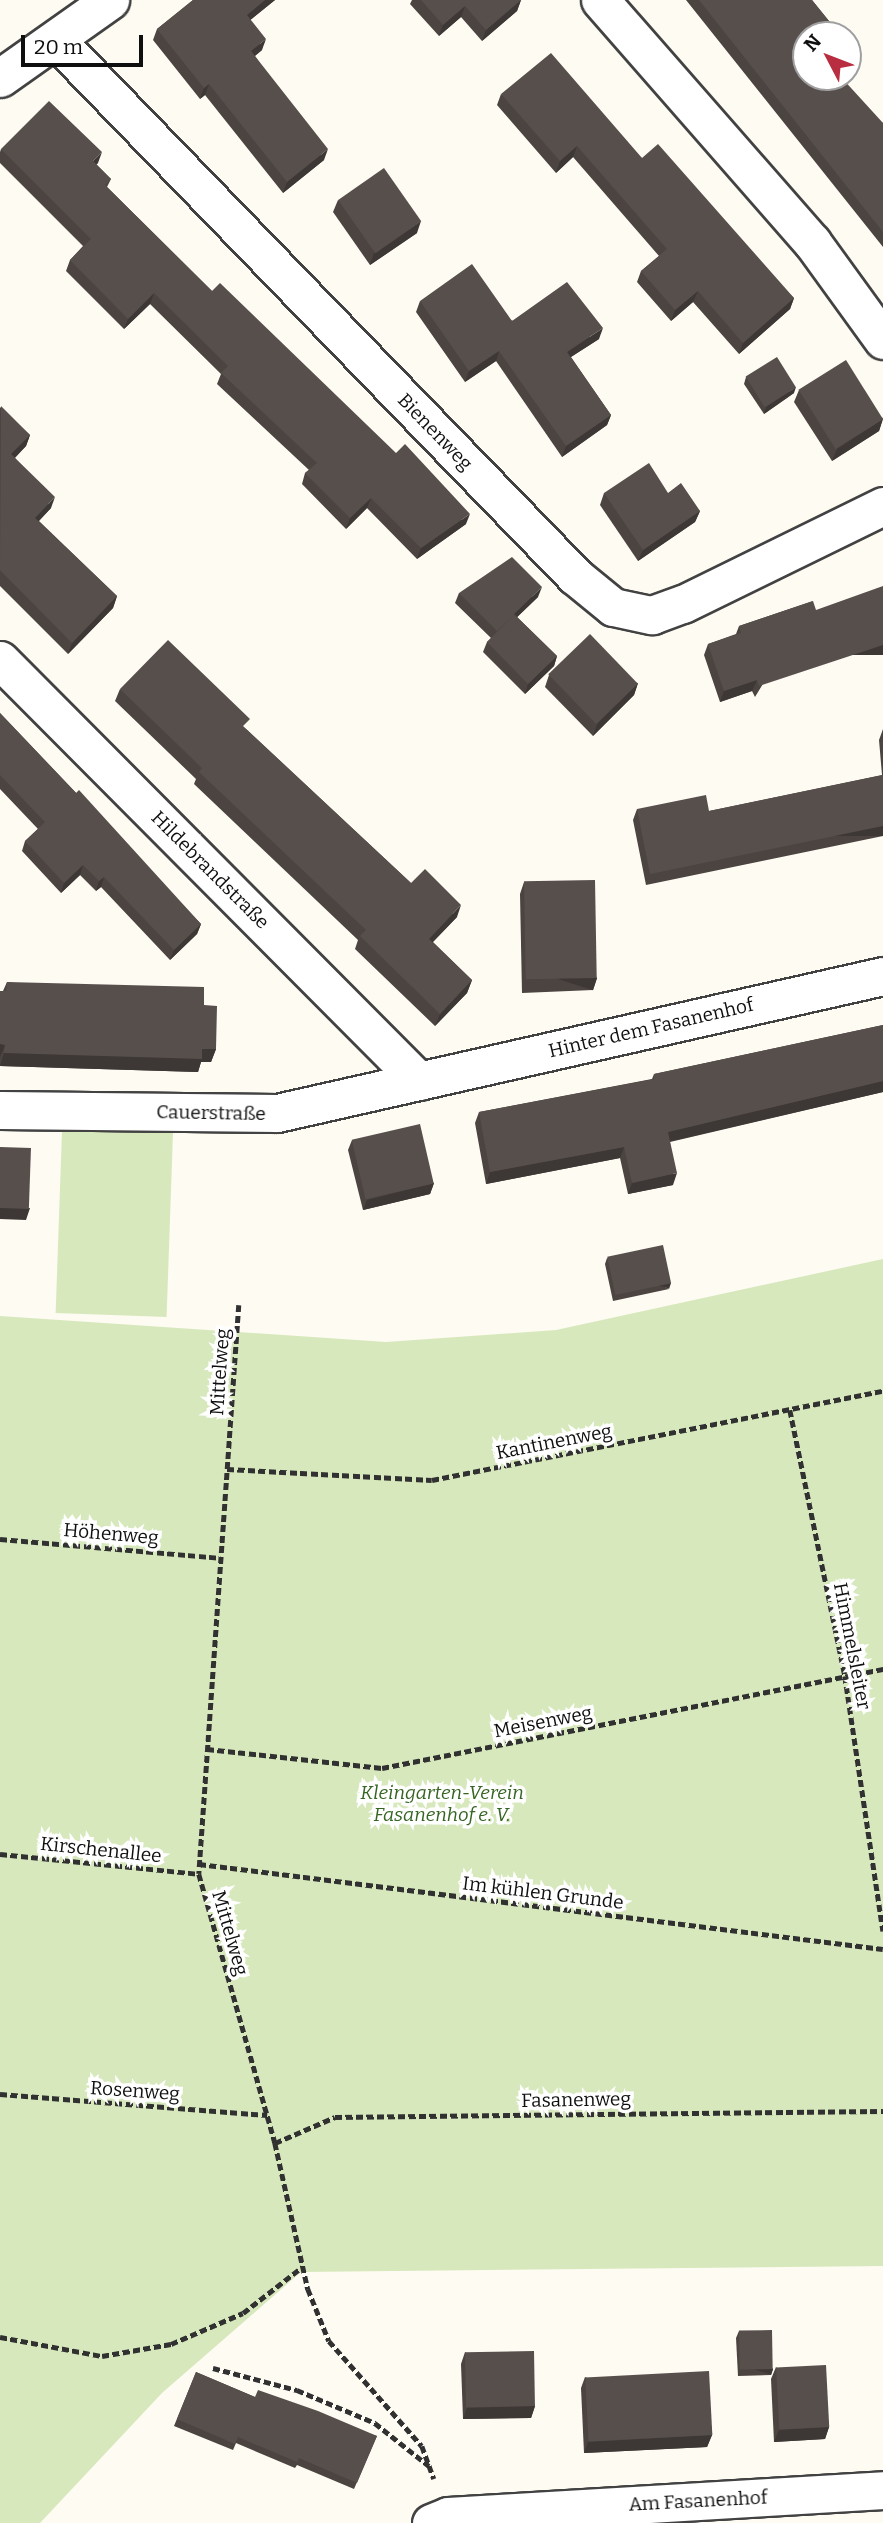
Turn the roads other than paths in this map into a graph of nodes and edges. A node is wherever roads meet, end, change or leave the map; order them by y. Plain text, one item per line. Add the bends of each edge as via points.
1 (110, 0) edge
2 (600, 0) edge
3 (56, 40) junction
4 (0, 78) edge
5 (883, 340) edge
6 (883, 506) edge
7 (0, 660) edge
8 (883, 976) edge
9 (419, 1081) junction
10 (0, 1110) edge
11 (883, 2490) edge
12 (439, 2520) edge

1 - 3 street
2 - 5 street via 812,242
3 - 4 street
3 - 6 street, Bienenweg via 575,576 613,607 652,615 683,604
7 - 9 street, Hildebrandstraße
8 - 9 street, Hinter dem Fasanenhof
9 - 10 street, Cauerstraße via 276,1113
11 - 12 street, Am Fasanenhof

